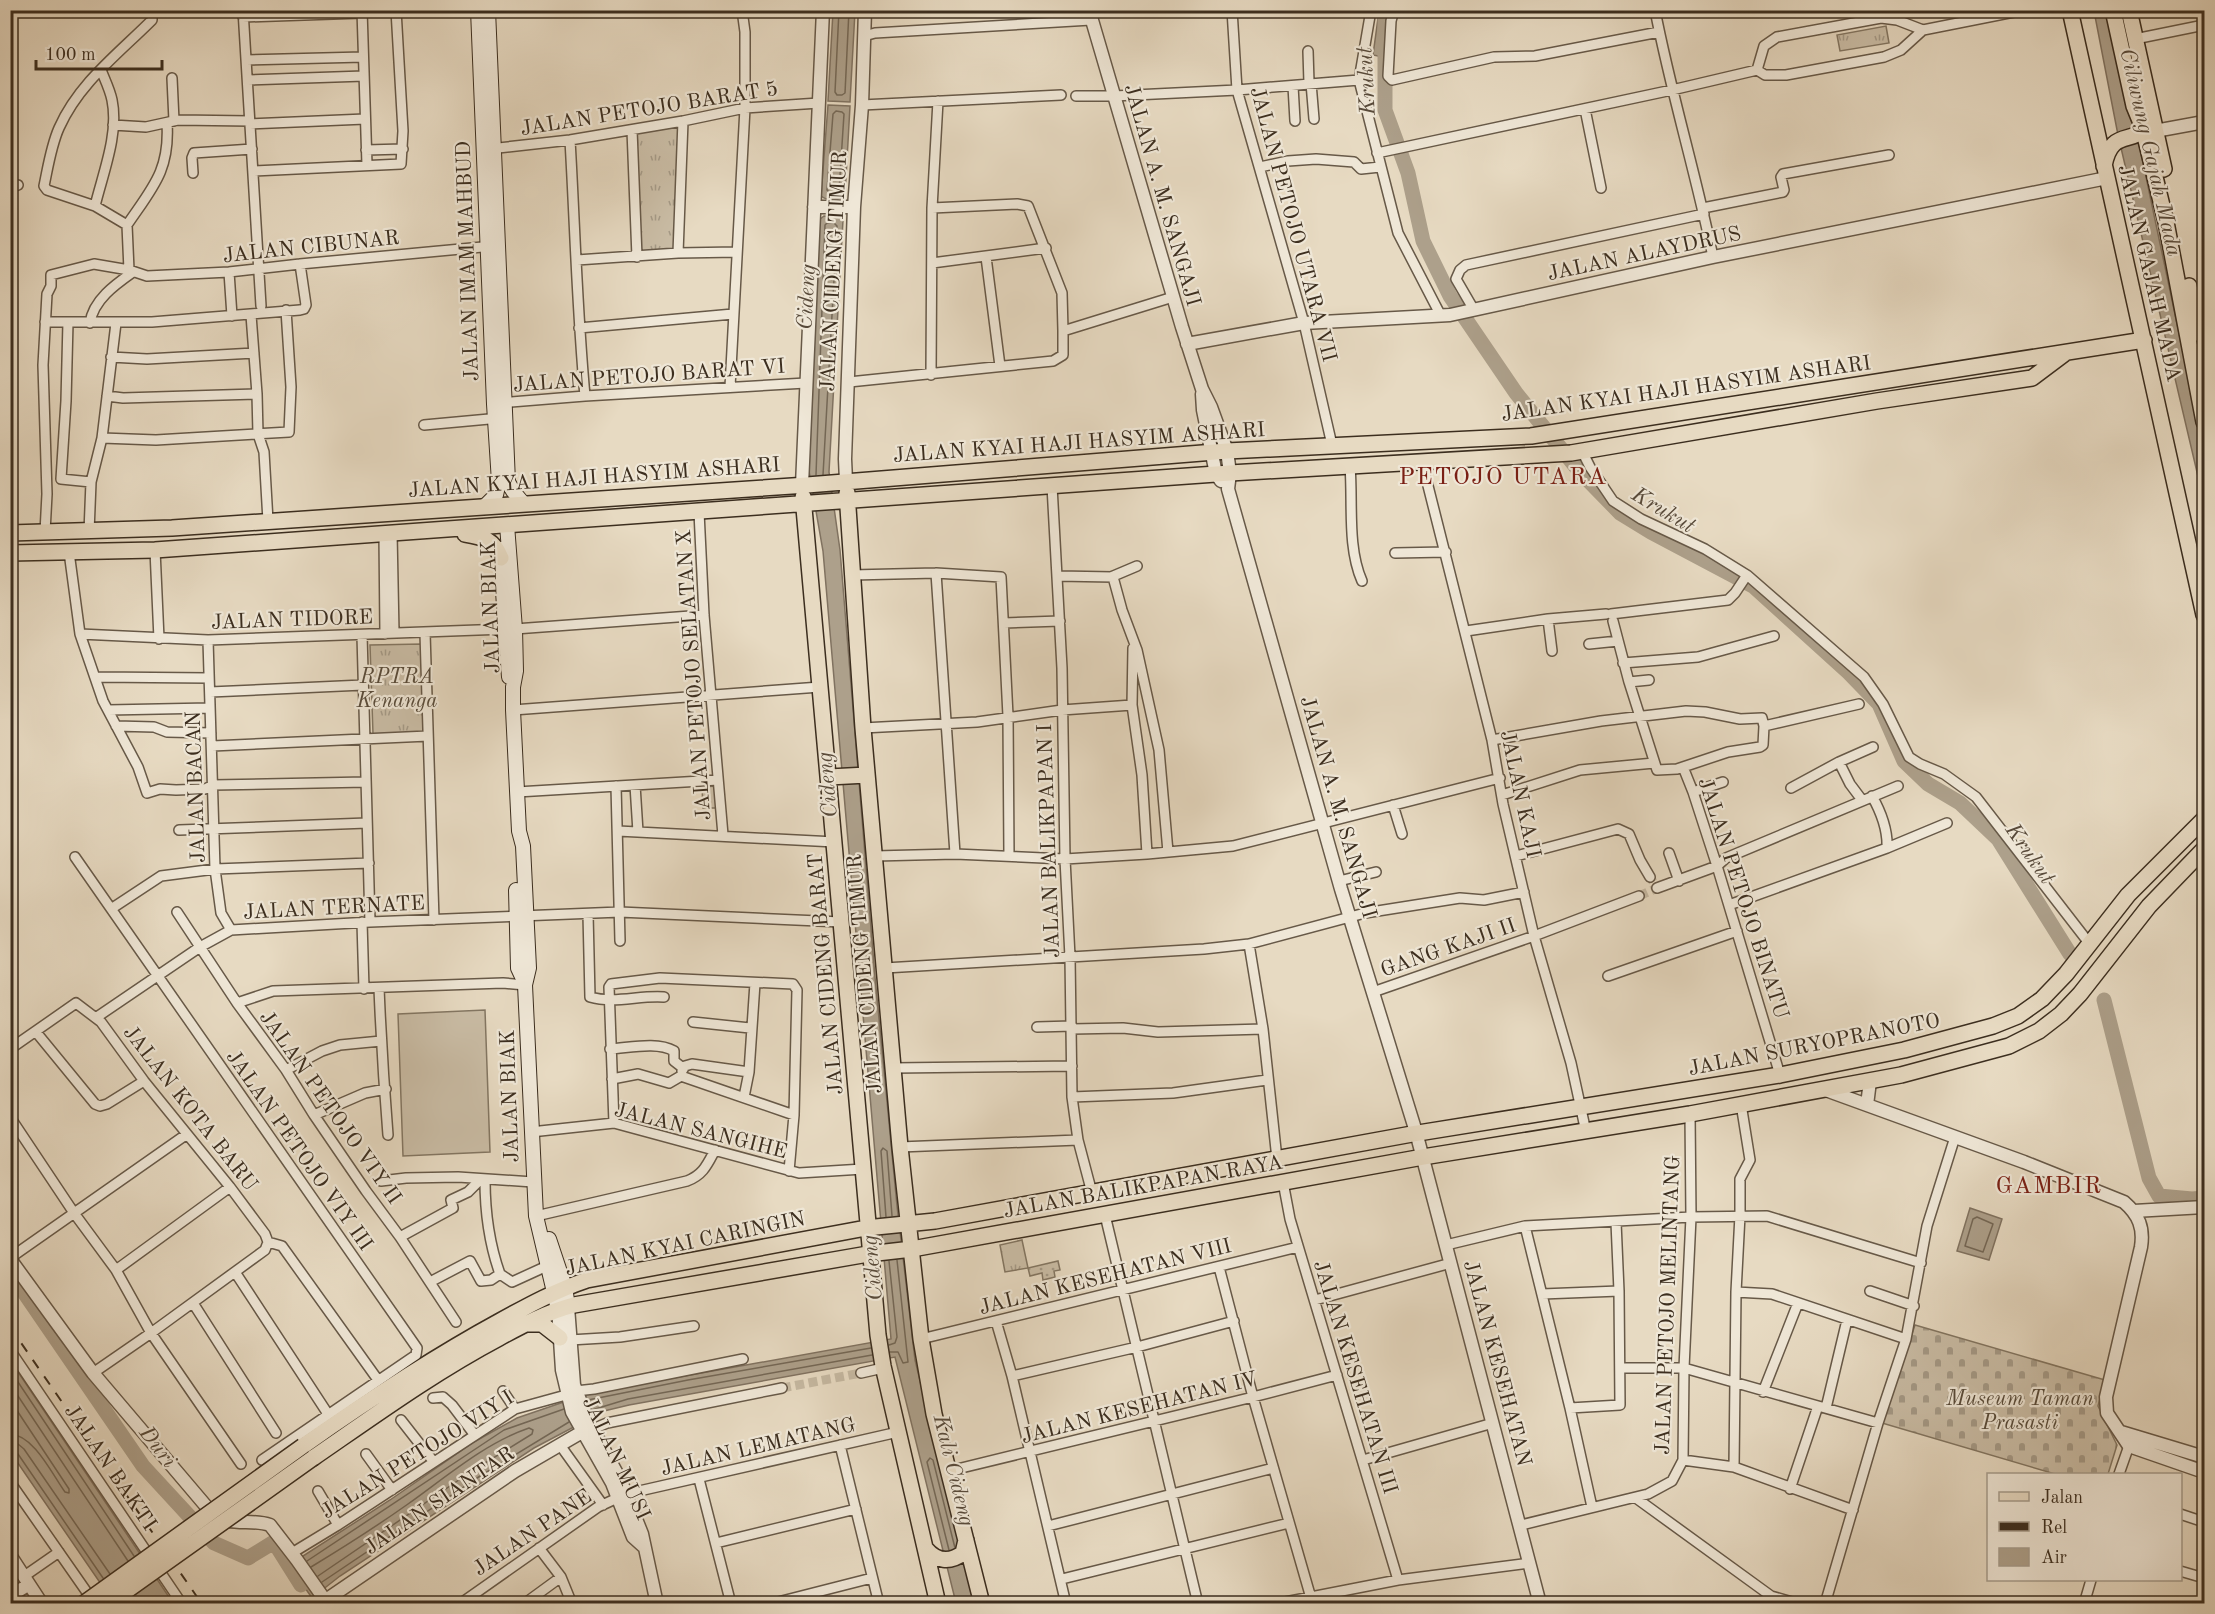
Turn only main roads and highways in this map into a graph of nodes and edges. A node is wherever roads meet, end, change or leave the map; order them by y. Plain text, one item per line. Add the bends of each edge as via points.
1 (478, 10) edge
2 (488, 10) edge
3 (2070, 10) edge
4 (2113, 10) edge
5 (2129, 10) edge
6 (2145, 131) junction
7 (489, 149) junction
8 (2106, 172) junction
9 (2144, 340) junction
10 (2067, 352) junction
11 (2205, 372) edge
12 (499, 411) junction
13 (2205, 422) edge
14 (843, 481) junction
15 (805, 485) junction
16 (846, 501) junction
17 (524, 503) junction
18 (805, 504) junction
19 (486, 505) junction
20 (503, 526) junction
21 (424, 531) junction
22 (10, 533) edge
23 (10, 553) edge
24 (501, 558) junction
25 (2205, 615) edge
26 (510, 629) junction
27 (864, 775) junction
28 (832, 777) junction
29 (2205, 819) edge
30 (2205, 849) edge
31 (1417, 1133) joint
32 (1423, 1158) joint
33 (538, 1213) junction
34 (905, 1224) junction
35 (871, 1228) junction
36 (907, 1249) junction
37 (873, 1253) junction
38 (560, 1290) junction
39 (563, 1308) junction
40 (525, 1324) junction
41 (565, 1339) road end
42 (926, 1549) junction
43 (967, 1557) junction
44 (941, 1564) junction
45 (934, 1586) junction
46 (82, 1604) edge
47 (108, 1604) edge
48 (938, 1604) edge
49 (982, 1604) edge

1 - 7 main road, JALAN IMAM MAHBUD
2 - 7 main road, JALAN IMAM MAHBUD
3 - 8 main road, JALAN GAJAH MADA
4 - 6 main road via 2134,106
5 - 6 main road
6 - 8 main road via 2118,140 2108,153
6 - 11 main road via 2195,312
6 - 13 main road
7 - 12 main road, JALAN IMAM MAHBUD
8 - 9 main road, JALAN GAJAH MADA
9 - 10 main road, JALAN KYAI HAJI HASYIM ASHARI
9 - 25 main road, JALAN GAJAH MADA
10 - 14 main road, JALAN KYAI HAJI HASYIM ASHARI via 1550,434 1219,451
10 - 16 main road, JALAN KYAI HAJI HASYIM ASHARI via 2032,378 1570,453
12 - 17 main road, JALAN IMAM MAHBUD via 508,482
12 - 19 main road, JALAN IMAM MAHBUD via 499,482
14 - 15 main road, JALAN KYAI HAJI HASYIM ASHARI
14 - 16 main road, JALAN CIDENG TIMUR
15 - 17 main road, JALAN KYAI HAJI HASYIM ASHARI
15 - 18 main road, JALAN CIDENG BARAT
16 - 18 main road, JALAN KYAI HAJI HASYIM ASHARI
16 - 27 main road, JALAN CIDENG TIMUR
17 - 19 main road, JALAN KYAI HAJI HASYIM ASHARI
18 - 20 main road, JALAN KYAI HAJI HASYIM ASHARI
18 - 28 main road, JALAN CIDENG BARAT via 820,687
19 - 22 main road, JALAN KYAI HAJI HASYIM ASHARI via 89,532
20 - 21 main road, JALAN KYAI HAJI HASYIM ASHARI
20 - 24 main road, JALAN BIAK
20 - 26 main road, JALAN BIAK
21 - 23 main road, JALAN KYAI HAJI HASYIM ASHARI via 155,550
21 - 24 main road via 489,539
24 - 26 main road, JALAN BIAK
26 - 33 main road, JALAN BIAK via 507,672 513,687 519,831 523,846 522,916 529,968 525,984 533,1182
27 - 28 main road
27 - 34 main road, JALAN CIDENG TIMUR via 875,856
28 - 35 main road, JALAN CIDENG BARAT via 841,922
29 - 31 main road, JALAN SURYOPRANOTO via 2128,895 2042,999 2018,1016 1993,1026 1904,1050 1780,1076
30 - 32 main road, JALAN SURYOPRANOTO via 2149,906 2061,1014 2026,1039 1870,1081
31 - 34 main road, JALAN BALIKPAPAN RAYA
32 - 36 main road, JALAN BALIKPAPAN RAYA
33 - 38 main road, JALAN BIAK
33 - 38 main road, JALAN BIAK via 547,1266
34 - 35 main road, JALAN BALIKPAPAN RAYA
34 - 36 main road, JALAN CIDENG TIMUR
35 - 37 main road, JALAN CIDENG BARAT
35 - 38 main road, JALAN KYAI CARINGIN via 587,1280
36 - 37 main road, JALAN BALIKPAPAN RAYA
36 - 43 main road, JALAN CIDENG TIMUR via 934,1414
37 - 39 main road, JALAN KYAI CARINGIN
37 - 42 main road, JALAN CIDENG BARAT via 883,1367
38 - 39 main road, JALAN BIAK
38 - 46 main road, JALAN KYAI CARINGIN, bridge via 400,1379
39 - 40 main road, JALAN KYAI CARINGIN
40 - 41 main road via 542,1324
40 - 47 main road, JALAN KYAI CARINGIN, bridge via 423,1382
42 - 44 main road
42 - 45 main road, JALAN CIDENG BARAT
43 - 44 main road
43 - 49 main road, JALAN CIDENG TIMUR
44 - 45 main road
45 - 48 main road, JALAN CIDENG BARAT

